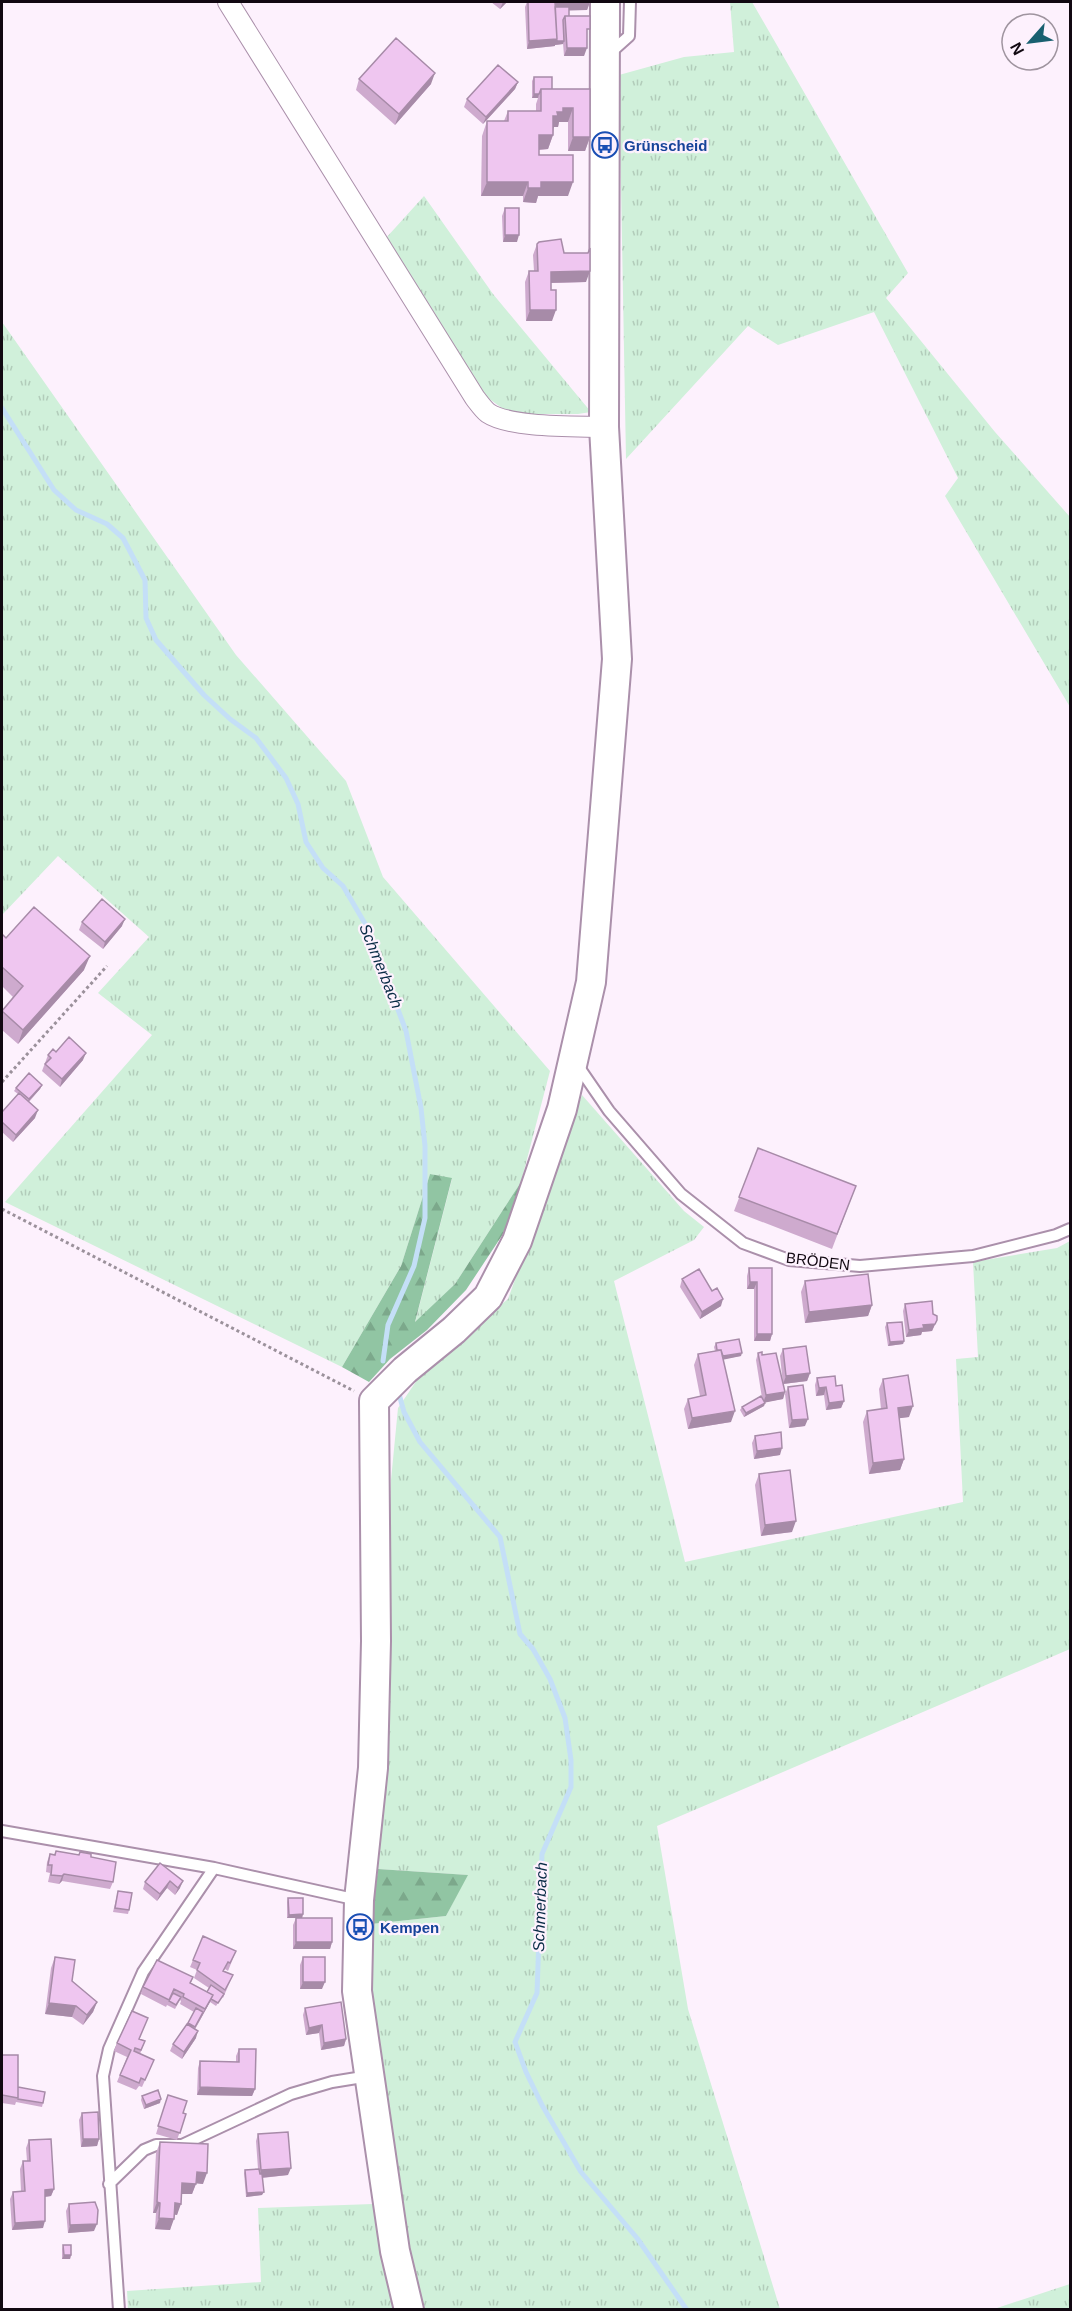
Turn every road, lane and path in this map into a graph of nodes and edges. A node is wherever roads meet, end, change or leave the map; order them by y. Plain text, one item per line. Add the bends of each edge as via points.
1 (228, 2) edge
2 (605, 2) edge
3 (630, 2) edge
4 (605, 57) junction
5 (604, 427) junction
6 (107, 966) dead end
7 (573, 1059) junction
8 (2, 1082) edge
9 (2, 1209) edge
10 (1071, 1229) edge
11 (374, 1401) junction
12 (2, 1831) edge
13 (214, 1868) junction
14 (359, 1900) junction
15 (369, 2076) junction
16 (109, 2184) junction
17 (119, 2310) edge
18 (409, 2310) edge

1 - 5 street via 488,412 525,423
2 - 4 street
3 - 4 lane via 629,36
4 - 5 street
5 - 7 street via 617,658 591,982
6 - 8 path
7 - 10 lane, BRÖDEN via 609,1111 681,1194 743,1242 789,1260 860,1266 973,1256
7 - 11 street via 562,1109 517,1241 488,1297
9 - 11 path
11 - 14 street via 373,1768
12 - 13 lane
13 - 14 lane
13 - 16 lane via 143,1972 109,2049 103,2076
14 - 15 street via 357,1991
15 - 16 lane via 291,2094 182,2145 156,2145 144,2150
15 - 18 street via 395,2251
16 - 17 lane

